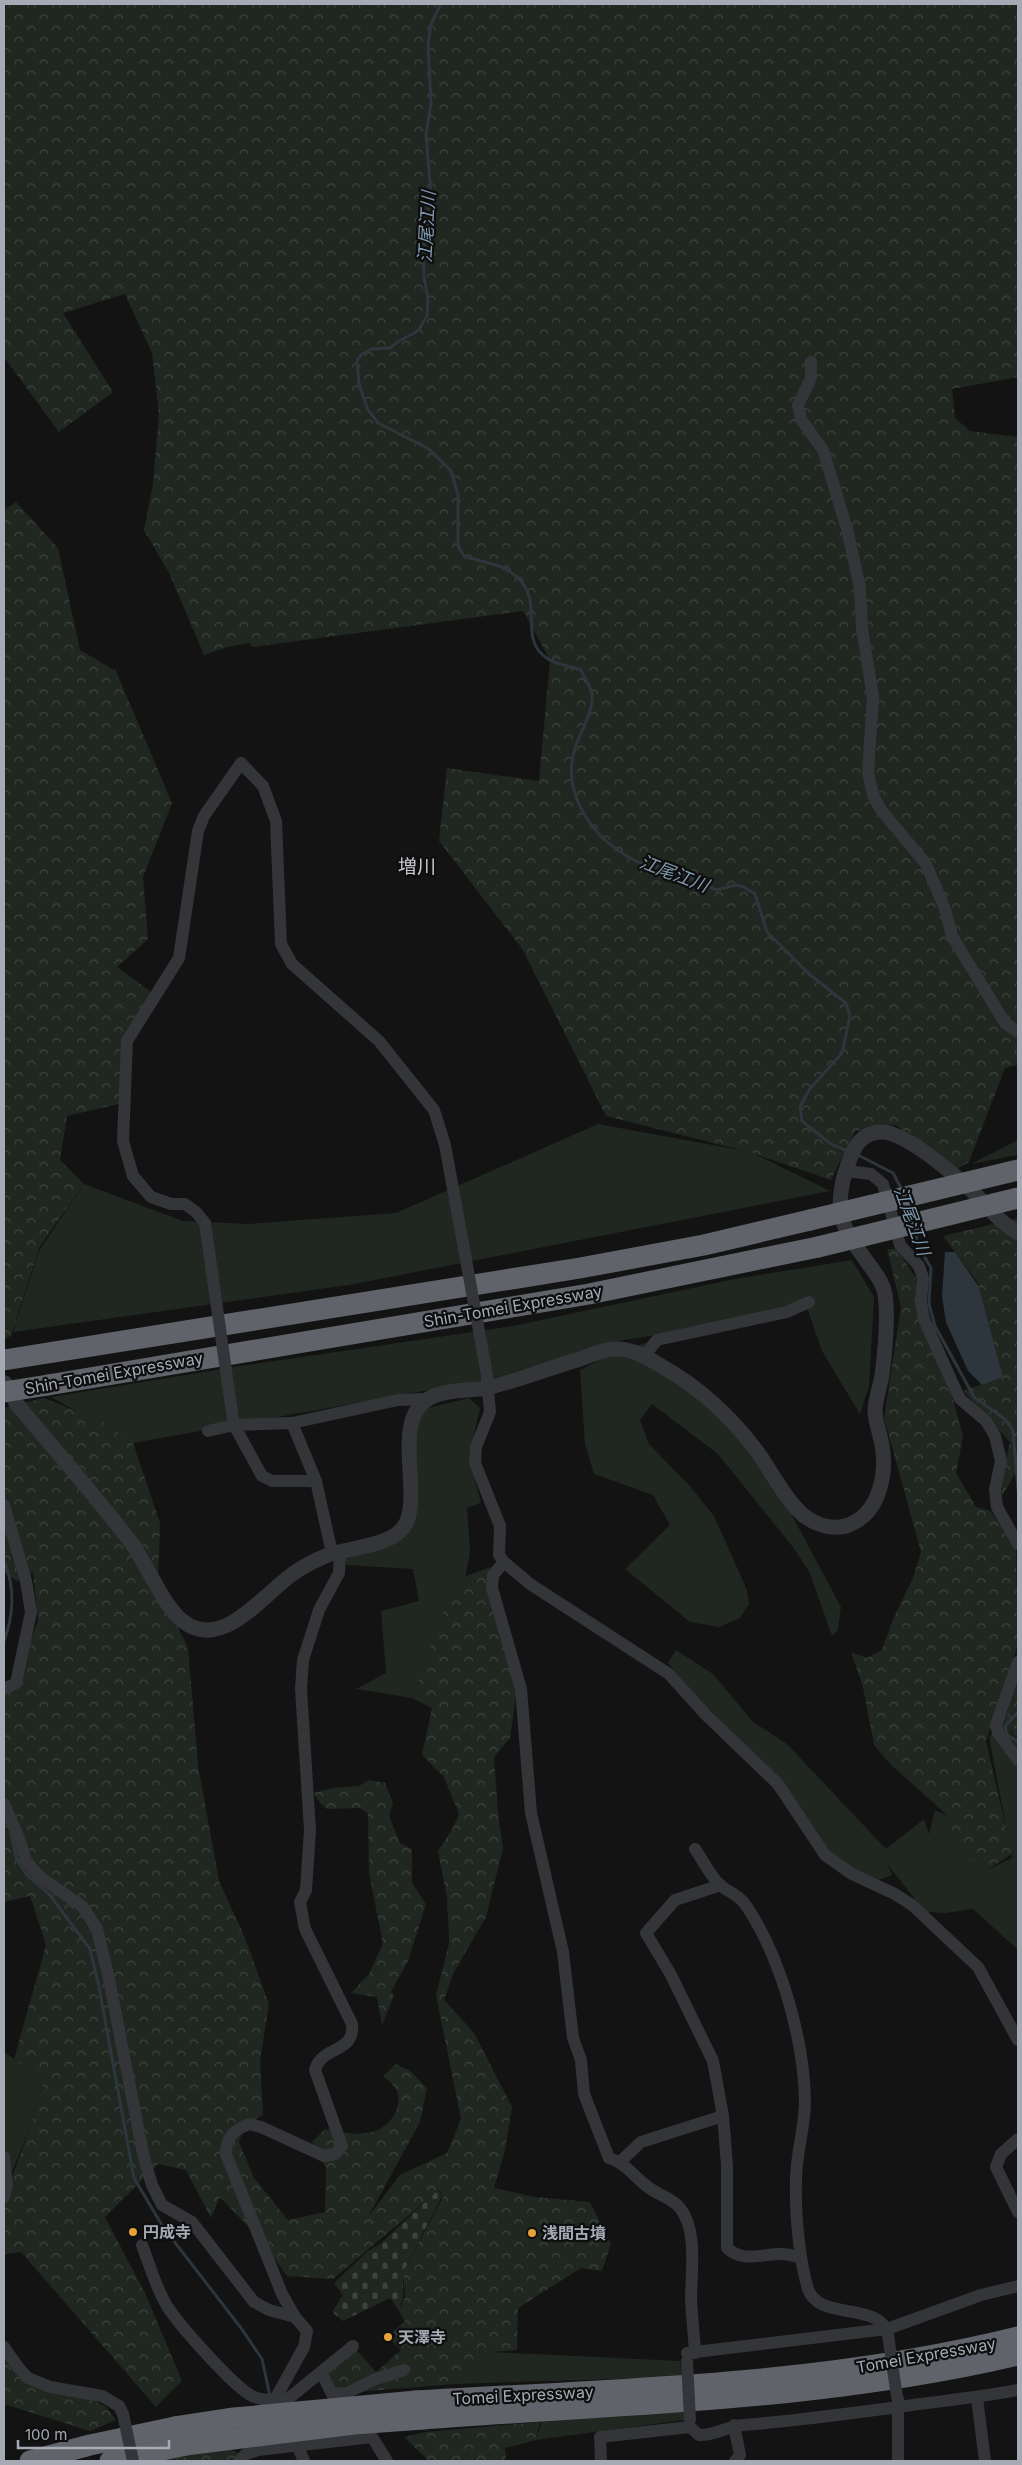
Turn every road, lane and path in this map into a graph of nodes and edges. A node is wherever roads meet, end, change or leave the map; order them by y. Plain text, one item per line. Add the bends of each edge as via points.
1 (811, 362) dead end
2 (1018, 1032) edge
3 (846, 1170) junction
4 (1018, 1170) edge
5 (1018, 1198) edge
6 (1018, 1233) edge
7 (809, 1302) dead end
8 (644, 1356) junction
9 (4, 1360) edge
10 (4, 1381) edge
11 (488, 1381) junction
12 (4, 1392) edge
13 (426, 1399) junction
14 (233, 1419) junction
15 (292, 1423) junction
16 (208, 1431) dead end
17 (316, 1481) junction
18 (4, 1505) edge
19 (1018, 1544) edge
20 (336, 1553) junction
21 (504, 1562) junction
22 (1018, 1662) edge
23 (4, 1689) edge
24 (1018, 1760) edge
25 (4, 1804) edge
26 (695, 1849) dead end
27 (721, 1886) junction
28 (1018, 2040) edge
29 (724, 2116) junction
30 (1018, 2139) edge
31 (4, 2157) edge
32 (621, 2162) junction
33 (4, 2197) edge
34 (1018, 2212) edge
35 (142, 2245) dead end
36 (801, 2258) junction
37 (1018, 2286) edge
38 (295, 2317) junction
39 (887, 2332) junction
40 (1018, 2337) edge
41 (353, 2346) dead end
42 (4, 2347) edge
43 (1018, 2355) edge
44 (691, 2357) junction
45 (404, 2370) dead end
46 (321, 2372) junction
47 (1018, 2390) edge
48 (978, 2398) junction
49 (898, 2402) junction
50 (276, 2404) junction
51 (419, 2410) junction
52 (690, 2423) junction
53 (734, 2426) junction
54 (297, 2446) junction
55 (30, 2461) edge
56 (110, 2461) edge
57 (133, 2461) edge
58 (239, 2461) edge
59 (304, 2461) edge
60 (387, 2461) edge
61 (601, 2461) edge
62 (735, 2461) edge
63 (898, 2461) edge
64 (986, 2461) edge

1 - 2 street via 811,378 798,405 801,419 824,450 860,588 862,628 873,697 868,772 873,795 881,810 926,864 945,909 952,936 1005,1023
3 - 6 street via 856,1144 869,1134 889,1132 917,1147
3 - 8 street via 840,1206 843,1226 882,1283 885,1298 882,1369 875,1412 884,1451 882,1477 876,1501 867,1513 854,1523 840,1527 821,1526 808,1519 798,1511 726,1414 680,1377
3 - 19 street via 871,1174 883,1184 900,1245 919,1266 923,1278 921,1302 924,1319 960,1399 986,1421 995,1436 1001,1461 995,1488 997,1507
4 - 9 highway, Shin-Tomei Expressway, bridge via 704,1245 580,1268
5 - 12 highway, Shin-Tomei Expressway, bridge via 818,1247 588,1294
7 - 8 street via 787,1312 657,1340
8 - 11 street via 612,1349
10 - 20 street via 16,1403 132,1543 183,1622 210,1631 226,1628 297,1571
11 - 13 street
11 - 14 street, bridge via 445,1145 434,1110 378,1041 292,964 281,944 276,821 263,786 241,764 204,816 198,831 179,958 127,1041 122,1141 133,1176 151,1197 171,1204 185,1204 204,1223
11 - 21 street via 490,1412 476,1447 475,1463 500,1526 499,1555
13 - 15 street via 398,1400
13 - 20 street via 410,1425 410,1510 407,1524 391,1538
14 - 15 street
14 - 16 street
14 - 17 street via 262,1476 272,1481
15 - 17 street
17 - 20 street
18 - 23 street via 26,1581 31,1612 16,1683
20 - 38 street via 339,1573 319,1610 303,1660 301,1689 310,1830 306,1890 300,1902 305,1929 352,2024 353,2035 348,2043 332,2050 317,2063 315,2070 342,2146 335,2154 324,2156 249,2124 231,2133 226,2144 226,2154 275,2278
21 - 28 street via 530,1584 669,1674 705,1714 778,1784 825,1855 852,1874 912,1905 978,1967
21 - 32 street via 493,1575 492,1588 521,1689 530,1813 563,1952 573,2038 581,2060 584,2094 606,2153 609,2158
22 - 24 street via 996,1724 998,1733
25 - 38 street via 26,1861 39,1876 83,1906 97,1929 144,2158 162,2205 192,2222 254,2302
26 - 27 street
27 - 29 street via 675,1900 646,1933 671,1975 713,2060
27 - 36 street via 736,1894 761,1933 780,1977 802,2056 803,2134 796,2181
29 - 32 street via 641,2142
29 - 36 street via 727,2248 744,2258 783,2254
30 - 34 street via 1001,2154 996,2167
31 - 33 street via 8,2186
32 - 44 street via 649,2188 681,2209 688,2228 692,2250
35 - 50 street via 167,2306 180,2323 228,2376 252,2396
36 - 39 street via 809,2291 816,2300 826,2306 878,2318
37 - 39 street via 981,2295
38 - 50 street via 307,2331 307,2339
39 - 44 street
39 - 49 street, bridge
40 - 51 highway, Tomei Expressway via 906,2360 771,2378
41 - 46 street
42 - 57 street, bridge via 28,2378 50,2387 102,2396 119,2406
43 - 51 highway, Tomei Expressway via 907,2378 786,2394
44 - 52 street, bridge
45 - 46 street via 347,2393 332,2394
46 - 50 street
47 - 48 street
48 - 49 street
48 - 64 street
49 - 53 street via 817,2419
49 - 63 street
50 - 54 street
51 - 55 highway, Tomei Expressway, bridge via 234,2418 175,2427
51 - 56 highway, Tomei Expressway, bridge
52 - 53 street via 699,2435
52 - 61 street via 600,2437
53 - 62 street via 740,2455
54 - 58 street via 258,2450 246,2454
54 - 59 street
54 - 60 street via 372,2437

